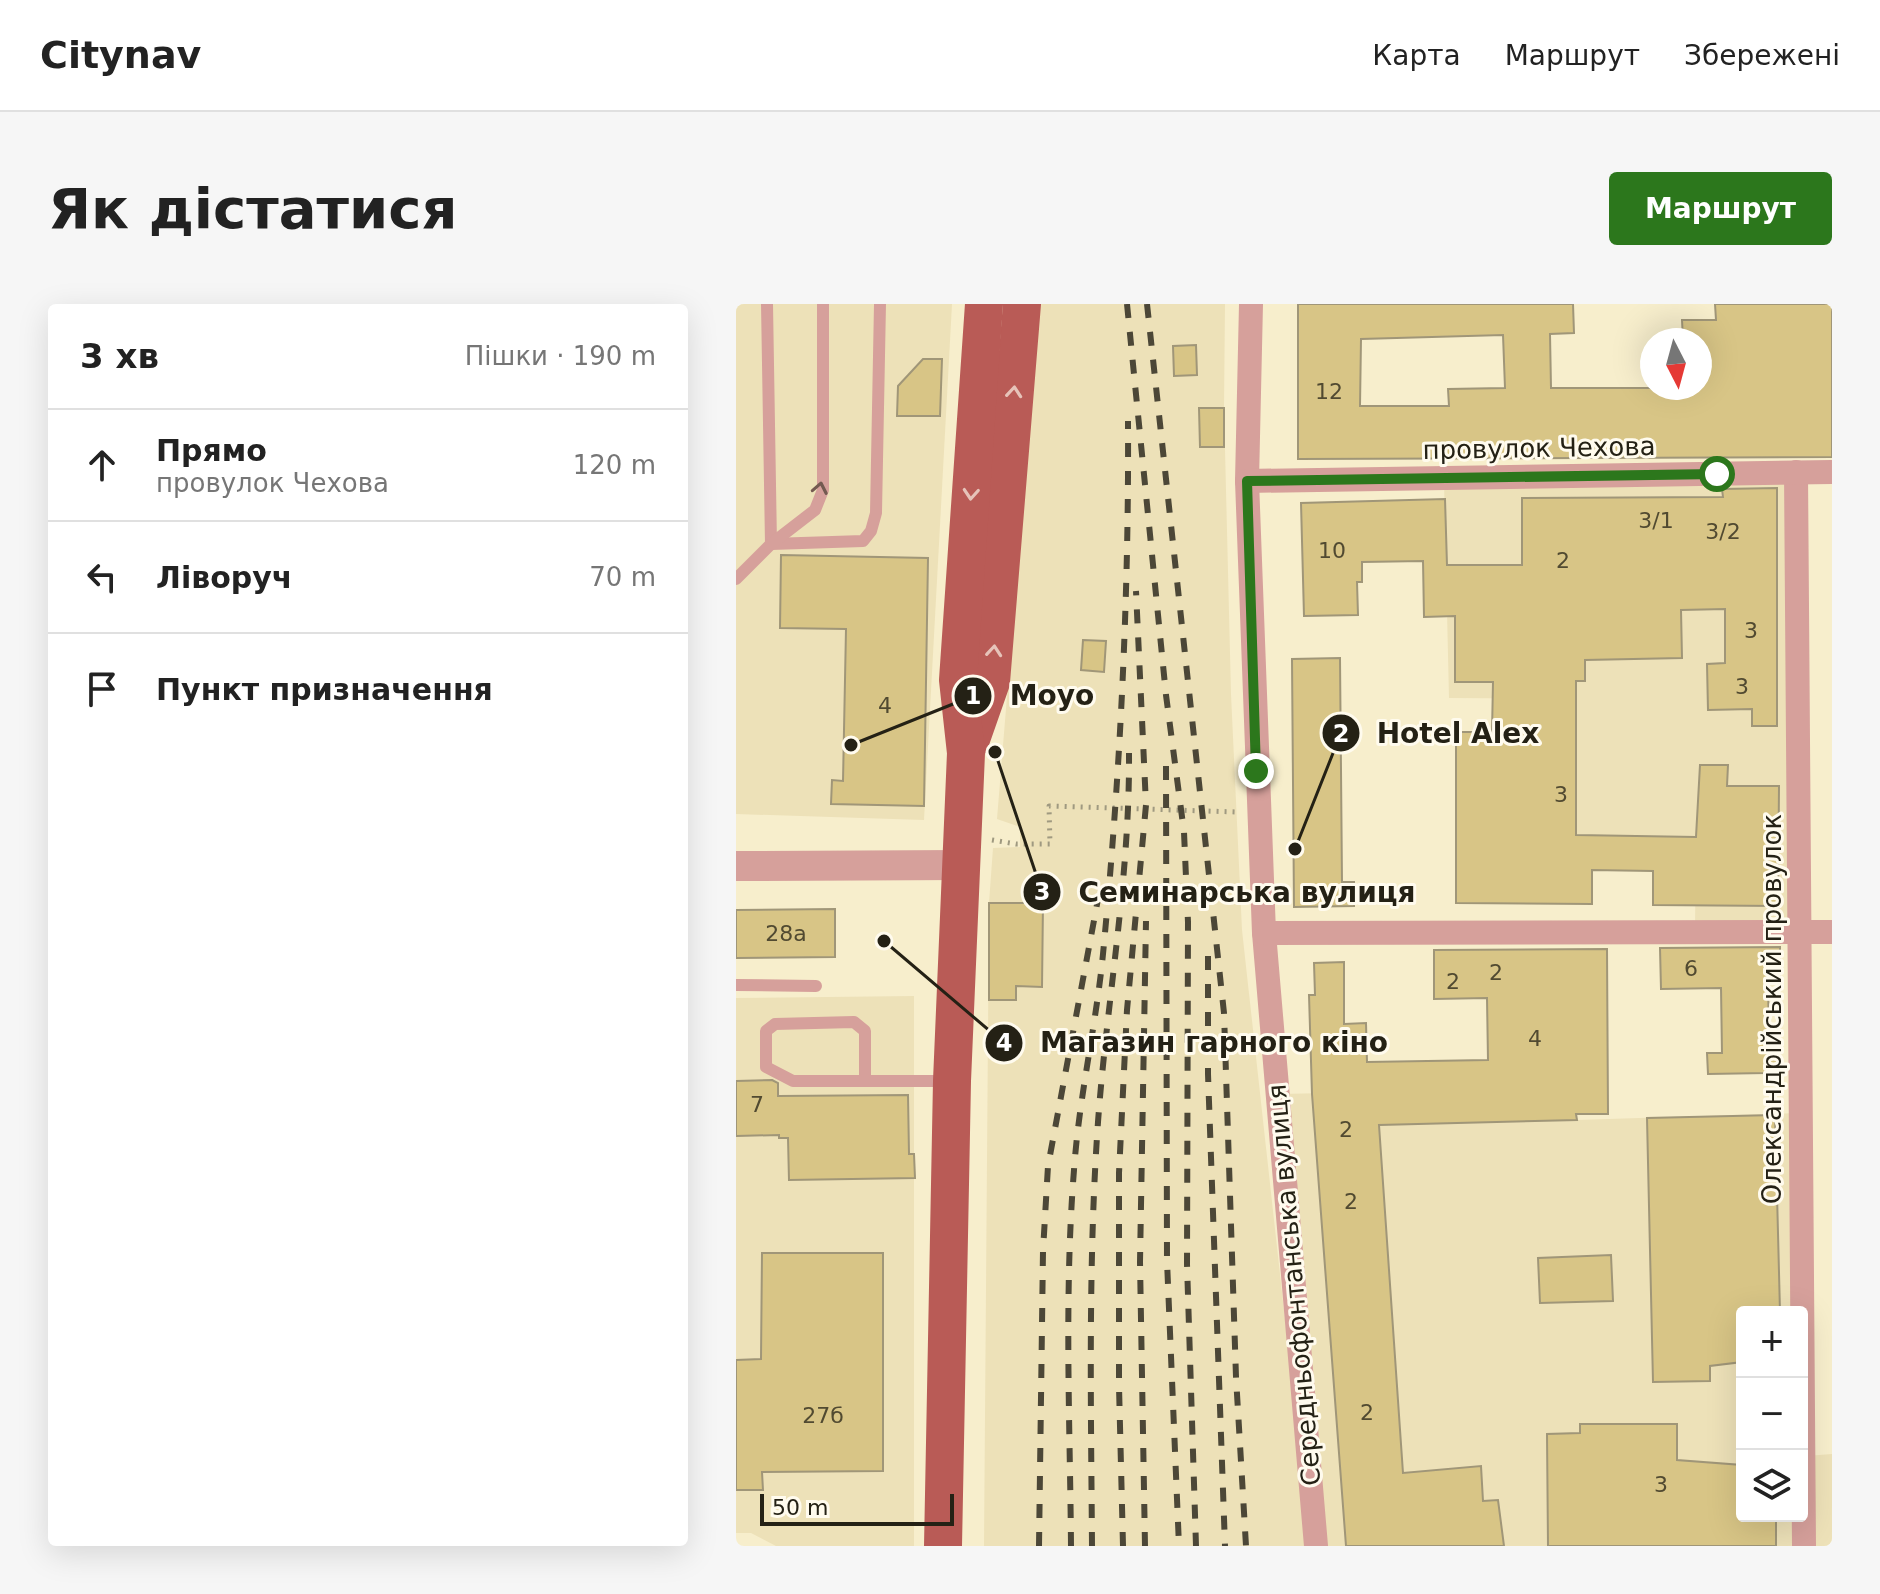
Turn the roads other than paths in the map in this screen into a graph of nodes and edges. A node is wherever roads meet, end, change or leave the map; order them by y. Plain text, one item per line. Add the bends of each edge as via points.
1 (767, 304) edge
2 (823, 304) edge
3 (880, 304) edge
4 (984, 304) edge
5 (1022, 304) edge
6 (1251, 304) edge
7 (1796, 472) junction
8 (1832, 472) edge
9 (1247, 481) junction
10 (771, 544) junction
11 (736, 579) edge
12 (966, 753) junction
13 (961, 865) junction
14 (736, 866) edge
15 (1800, 932) junction
16 (1832, 932) edge
17 (1264, 933) junction
18 (736, 985) edge
19 (816, 986) dead end
20 (865, 1081) junction
21 (952, 1081) junction
22 (943, 1546) edge
23 (1316, 1546) edge
24 (1804, 1546) edge

1 - 10 lane
10 -> 2 lane via 815,510 823,490
3 - 10 lane via 876,513 871,531 863,541
4 -> 12 main road via 958,680
12 -> 5 main road via 991,682
6 - 9 street, Середньофонтанська вулиця
7 - 8 street, провулок Чехова
7 - 9 street, провулок Чехова
7 - 15 street, Олександрійський провулок
9 - 17 street, Середньофонтанська вулиця
10 - 11 lane
12 - 13 main road
13 - 14 street
13 - 21 main road
15 - 16 street
15 - 17 street
15 - 24 street, Олександрійський провулок
17 - 23 street, Середньофонтанська вулиця
18 - 19 lane
20 - 20 lane via 793,1081 766,1067 766,1031 775,1024 854,1022 865,1031
20 - 21 lane
21 - 22 main road

